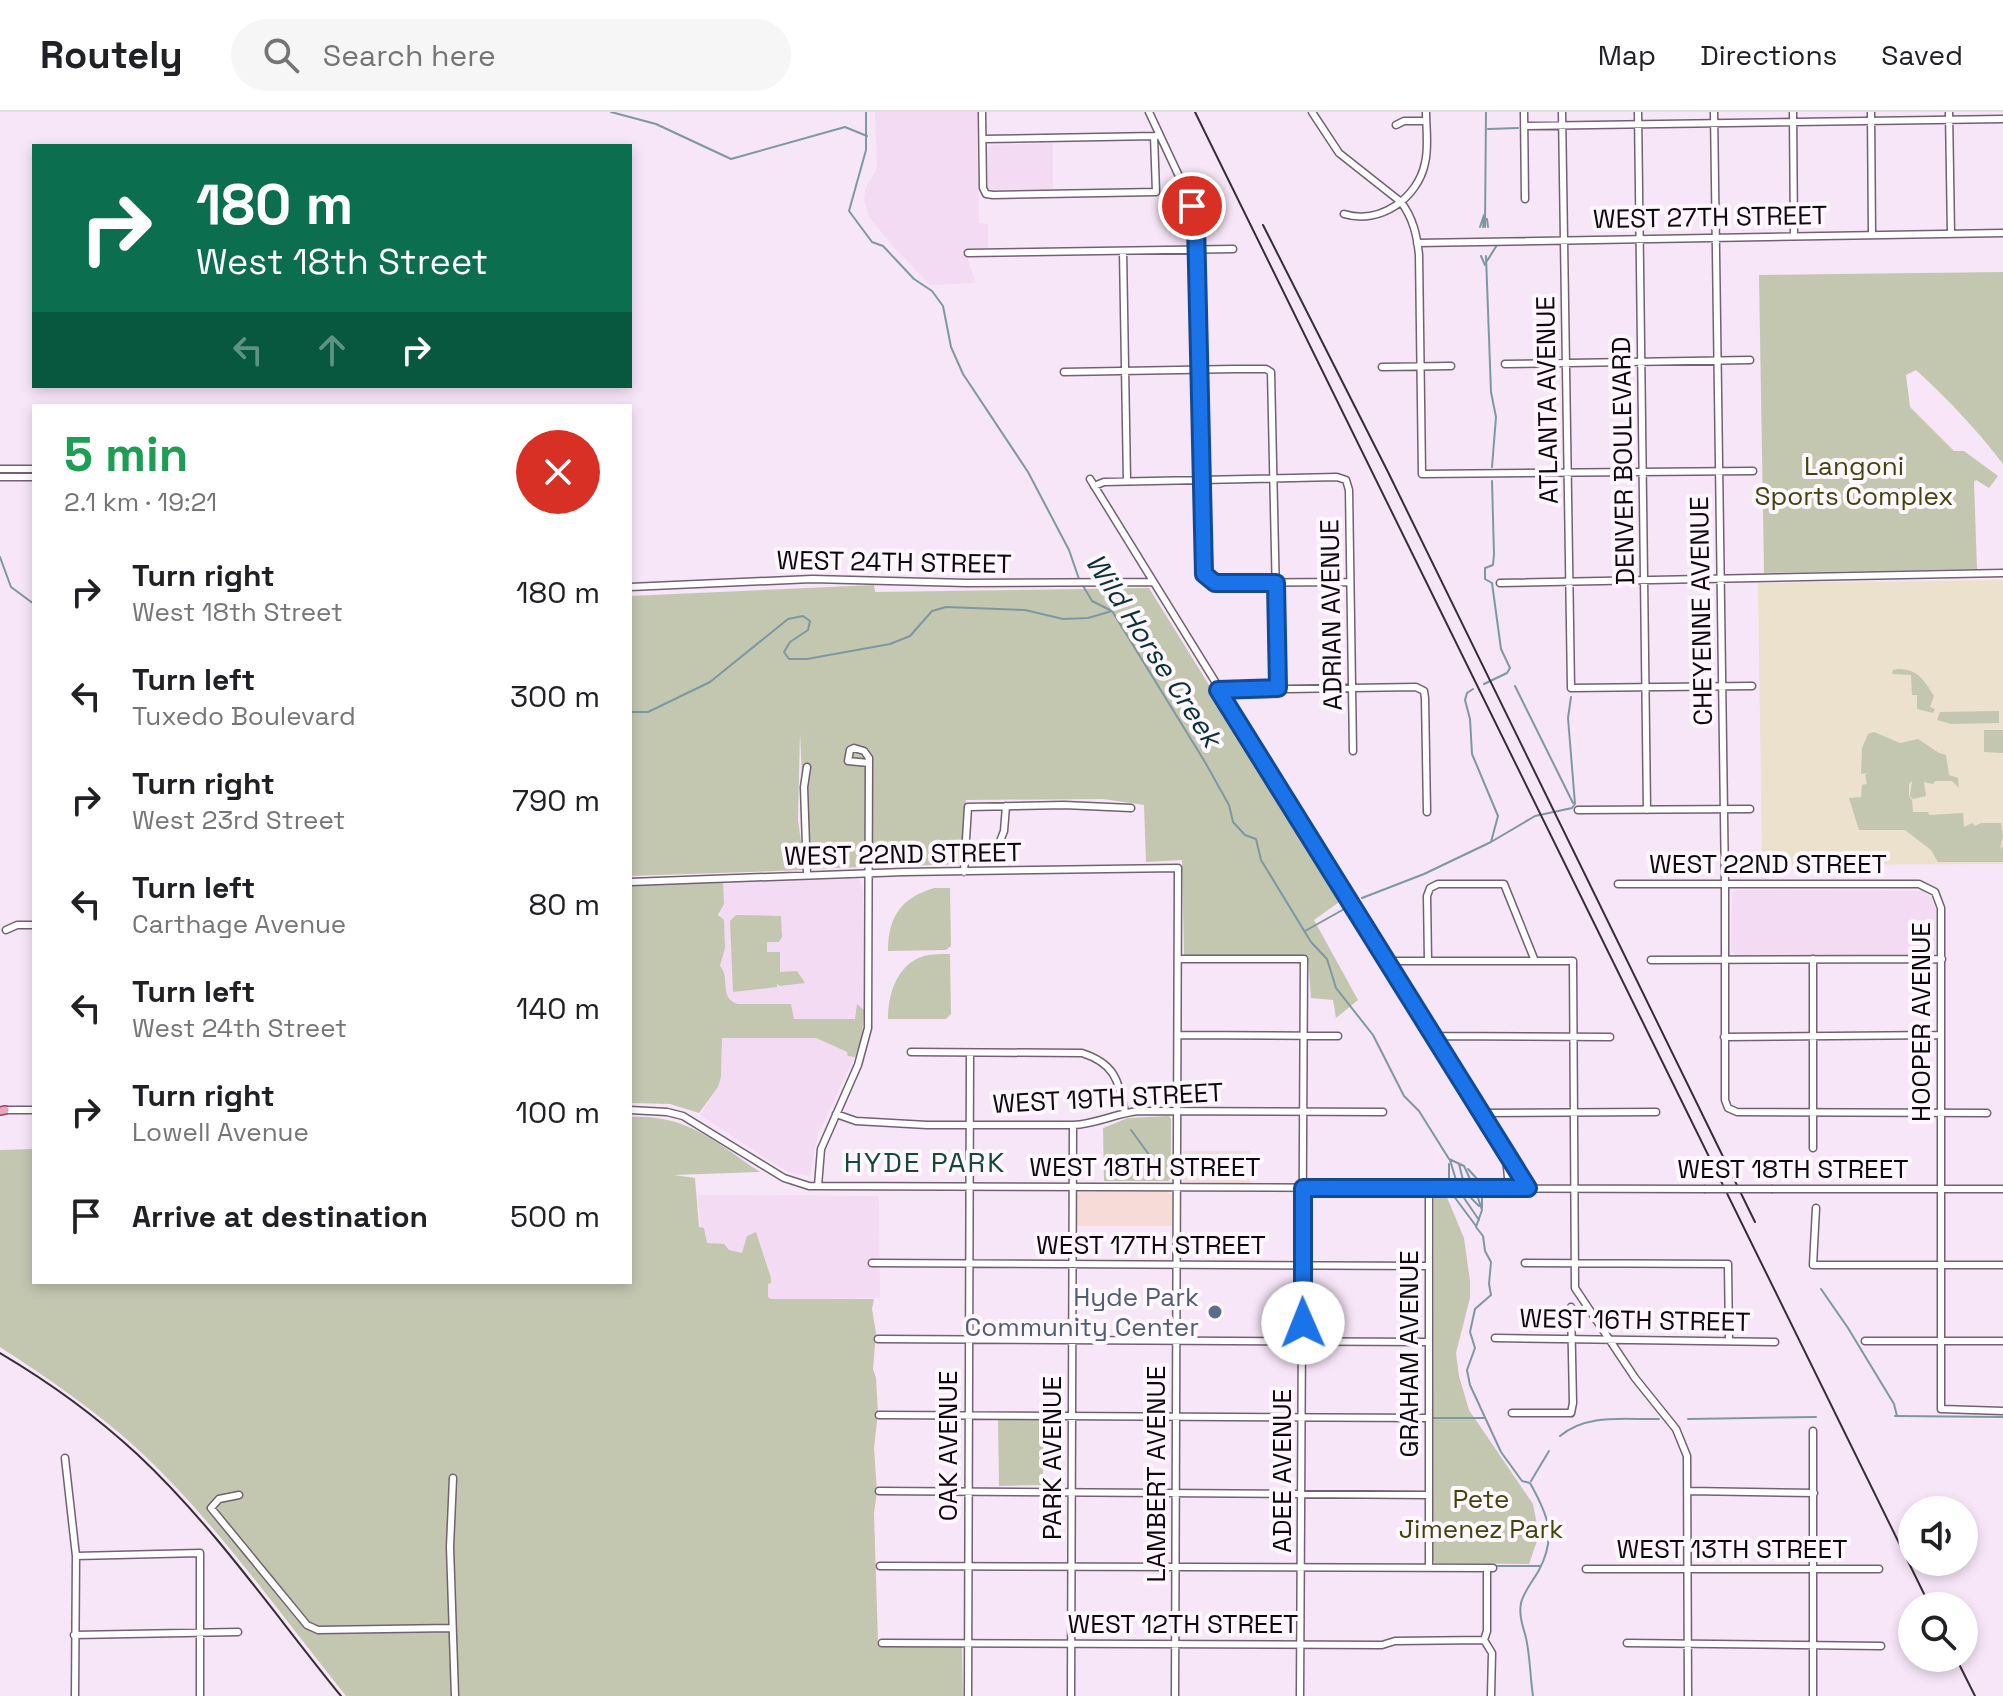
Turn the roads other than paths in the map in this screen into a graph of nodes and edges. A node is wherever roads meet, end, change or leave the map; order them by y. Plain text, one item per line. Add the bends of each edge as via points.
1 (982, 112) edge
2 (1149, 112) edge
3 (1312, 112) edge
4 (1426, 112) edge
5 (1524, 112) edge
6 (1562, 112) edge
7 (1638, 112) edge
8 (1714, 112) edge
9 (1793, 112) edge
10 (1871, 112) edge
11 (1949, 116) edge
12 (2003, 119) edge
13 (1871, 120) junction
14 (1426, 121) junction
15 (1793, 122) junction
16 (1714, 123) junction
17 (1639, 124) junction
18 (1396, 125) dead end
19 (1563, 125) junction
20 (1524, 126) junction
21 (1156, 136) junction
22 (983, 139) junction
23 (1525, 199) dead end
24 (1401, 202) junction
25 (1344, 214) dead end
26 (2003, 233) edge
27 (1951, 234) junction
28 (1872, 235) junction
29 (1794, 236) junction
30 (1716, 237) junction
31 (1641, 238) junction
32 (1565, 239) junction
33 (1417, 243) junction
34 (1233, 249) dead end
35 (1197, 250) junction
36 (1123, 251) junction
37 (968, 253) dead end
38 (1750, 360) dead end
39 (1718, 361) junction
40 (1640, 362) junction
41 (1567, 363) junction
42 (1505, 364) dead end
43 (1451, 366) dead end
44 (1382, 367) dead end
45 (1419, 367) junction
46 (1200, 370) junction
47 (1125, 371) junction
48 (1064, 372) dead end
49 (0, 469) edge
50 (32, 469) edge
51 (1644, 471) junction
52 (1719, 471) junction
53 (1753, 471) dead end
54 (1567, 472) junction
55 (0, 477) edge
56 (32, 477) edge
57 (1274, 477) junction
58 (1200, 479) junction
59 (1127, 481) junction
60 (2003, 573) edge
61 (1720, 580) junction
62 (1570, 581) junction
63 (1645, 581) junction
64 (1152, 582) junction
65 (1350, 582) junction
66 (1276, 583) junction
67 (1500, 583) dead end
68 (632, 587) edge
69 (1721, 686) junction
70 (1752, 686) dead end
71 (1278, 688) junction
72 (1352, 688) junction
73 (1648, 688) junction
74 (1218, 690) junction
75 (1353, 751) dead end
76 (869, 763) junction
77 (807, 767) dead end
78 (1006, 806) junction
79 (1131, 808) dead end
80 (1724, 809) junction
81 (1750, 809) dead end
82 (1578, 810) dead end
83 (1647, 810) junction
84 (1427, 812) dead end
85 (966, 847) junction
86 (1178, 868) joint
87 (964, 872) junction
88 (868, 873) junction
89 (807, 875) junction
90 (632, 882) edge
91 (1618, 884) dead end
92 (1919, 884) joint
93 (1725, 885) junction
94 (32, 925) edge
95 (6, 930) dead end
96 (1178, 959) junction
97 (1813, 959) junction
98 (1942, 959) junction
99 (1651, 960) dead end
100 (1725, 960) junction
101 (1387, 961) junction
102 (1428, 961) junction
103 (1535, 961) junction
104 (1178, 1035) junction
105 (1941, 1035) junction
106 (1305, 1036) junction
107 (1338, 1036) dead end
108 (1434, 1036) junction
109 (1573, 1037) junction
110 (1610, 1037) dead end
111 (1724, 1037) junction
112 (1813, 1037) junction
113 (911, 1052) dead end
114 (970, 1053) junction
115 (2, 1110) edge
116 (32, 1110) edge
117 (632, 1111) edge
118 (1178, 1111) junction
119 (1304, 1111) junction
120 (1125, 1112) junction
121 (1383, 1112) dead end
122 (1656, 1112) dead end
123 (1481, 1113) junction
124 (1573, 1113) junction
125 (1813, 1113) junction
126 (1987, 1113) dead end
127 (836, 1114) junction
128 (1941, 1114) junction
129 (969, 1125) junction
130 (1073, 1125) junction
131 (1813, 1148) dead end
132 (1503, 1150) junction
133 (818, 1186) junction
134 (969, 1187) junction
135 (1073, 1187) junction
136 (1177, 1187) junction
137 (1303, 1188) junction
138 (1429, 1188) junction
139 (1509, 1188) junction
140 (1528, 1188) junction
141 (1573, 1188) junction
142 (1941, 1189) junction
143 (2003, 1189) edge
144 (1816, 1208) dead end
145 (1574, 1262) junction
146 (872, 1263) dead end
147 (968, 1263) junction
148 (1177, 1263) junction
149 (1525, 1263) dead end
150 (1072, 1264) junction
151 (1941, 1265) junction
152 (2003, 1265) edge
153 (1302, 1266) junction
154 (1429, 1266) junction
155 (1571, 1307) dead end
156 (1495, 1338) dead end
157 (878, 1339) dead end
158 (968, 1339) junction
159 (1176, 1339) junction
160 (1608, 1339) junction
161 (1073, 1340) junction
162 (1572, 1340) junction
163 (1729, 1341) junction
164 (1865, 1341) dead end
165 (1941, 1341) junction
166 (2003, 1341) edge
167 (1303, 1342) junction
168 (1429, 1342) junction
169 (1775, 1342) dead end
170 (2003, 1411) edge
171 (1512, 1413) dead end
172 (879, 1415) dead end
173 (968, 1415) junction
174 (1072, 1415) junction
175 (1176, 1415) junction
176 (1429, 1418) junction
177 (1302, 1419) junction
178 (1813, 1431) dead end
179 (65, 1458) dead end
180 (453, 1478) dead end
181 (879, 1491) dead end
182 (968, 1491) junction
183 (1688, 1491) junction
184 (1072, 1492) junction
185 (1177, 1492) junction
186 (1814, 1493) junction
187 (239, 1495) dead end
188 (1301, 1495) junction
189 (1428, 1495) junction
190 (76, 1556) junction
191 (880, 1566) dead end
192 (968, 1566) junction
193 (1071, 1567) junction
194 (1176, 1567) junction
195 (1301, 1567) junction
196 (1429, 1568) junction
197 (1688, 1568) junction
198 (1586, 1569) dead end
199 (1815, 1569) junction
200 (1879, 1569) dead end
201 (452, 1628) junction
202 (201, 1631) junction
203 (238, 1632) dead end
204 (74, 1635) junction
205 (1484, 1640) junction
206 (882, 1643) dead end
207 (1176, 1643) junction
208 (1627, 1643) dead end
209 (968, 1644) junction
210 (1072, 1644) junction
211 (1300, 1644) junction
212 (1688, 1644) junction
213 (1813, 1646) junction
214 (1881, 1646) dead end
215 (75, 1696) edge
216 (200, 1696) edge
217 (455, 1696) edge
218 (968, 1696) edge
219 (1071, 1696) edge
220 (1175, 1696) edge
221 (1300, 1696) edge
222 (1491, 1696) edge
223 (1688, 1696) edge
224 (1813, 1696) edge

1 - 22 street
2 - 21 street
3 - 24 street via 1339,153
4 - 14 street
5 - 20 street
6 - 19 street, ATLANTA AVENUE
7 - 17 street, DENVER BOULEVARD
8 - 16 street, CHEYENNE AVENUE
9 - 15 street
10 - 13 street
11 - 12 street
11 - 13 street
11 - 27 street
13 - 15 street
13 - 28 street
14 - 18 street
14 - 24 street via 1422,173
15 - 16 street
15 - 29 street
16 - 17 street
16 - 30 street, CHEYENNE AVENUE
17 - 19 street
17 - 31 street, DENVER BOULEVARD
19 - 20 street
19 - 32 street, ATLANTA AVENUE
20 - 23 street
21 - 22 street
21 - 22 street via 1156,192 1009,195 986,194 983,188
21 - 35 street via 1195,215
24 - 25 street via 1379,213
24 - 33 street
26 - 27 street, WEST 27TH STREET
27 - 28 street, WEST 27TH STREET
28 - 29 street, WEST 27TH STREET
29 - 30 street, WEST 27TH STREET
30 - 31 street, WEST 27TH STREET
30 - 39 street, CHEYENNE AVENUE
31 - 32 street, WEST 27TH STREET
31 - 40 street, DENVER BOULEVARD
32 - 33 street, WEST 27TH STREET
32 - 41 street, ATLANTA AVENUE
33 - 45 street
34 - 35 street
35 - 36 street
35 - 46 street
36 - 37 street
36 - 47 street
38 - 39 street
39 - 40 street
39 - 52 street, CHEYENNE AVENUE
40 - 41 street
40 - 51 street, DENVER BOULEVARD
41 - 42 street
41 - 54 street, ATLANTA AVENUE
43 - 45 street
44 - 45 street
45 - 54 street via 1422,474
46 - 47 street
46 - 57 street via 1271,372
46 - 58 street
47 - 48 street
47 - 59 street
49 - 50 street
51 - 52 street
51 - 54 street
51 - 63 street, DENVER BOULEVARD
52 - 53 street
52 - 61 street, CHEYENNE AVENUE
54 - 62 street, ATLANTA AVENUE
55 - 56 street
57 - 58 street
57 - 65 street, ADRIAN AVENUE via 1346,480
57 - 66 street
58 - 59 street
58 - 66 street via 1208,580
59 - 64 street via 1092,482
60 - 61 street
61 - 63 street
61 - 69 street, CHEYENNE AVENUE
62 - 63 street
62 - 67 street
62 - 73 street, ATLANTA AVENUE via 1571,688
63 - 73 street, DENVER BOULEVARD
64 - 68 street, WEST 24TH STREET via 812,579
64 - 74 street
65 - 66 street
65 - 72 street, ADRIAN AVENUE
66 - 71 street
69 - 70 street
69 - 73 street
69 - 80 street, CHEYENNE AVENUE
71 - 72 street
71 - 74 street
72 - 75 street, ADRIAN AVENUE
72 - 84 street via 1424,691
73 - 83 street, DENVER BOULEVARD
74 - 101 street
76 - 76 street via 848,761 847,754 857,748
76 - 88 street
77 - 89 street
78 - 79 street
78 - 85 street via 999,844
78 - 85 street via 968,807
80 - 81 street
80 - 83 street
80 - 93 street, CHEYENNE AVENUE
82 - 83 street
85 - 87 street
86 - 87 street, WEST 22ND STREET
86 - 96 street, LAMBERT AVENUE
87 - 88 street, WEST 22ND STREET
88 - 89 street, WEST 22ND STREET
88 - 127 street via 868,1028
89 - 90 street, WEST 22ND STREET
91 - 93 street, WEST 22ND STREET
92 - 93 street, WEST 22ND STREET
92 - 98 street, HOOPER AVENUE via 1935,892 1941,908
93 - 100 street, CHEYENNE AVENUE
94 - 95 street
96 - 104 street, LAMBERT AVENUE
96 - 106 street, ADEE AVENUE via 1304,959
97 - 98 street
97 - 100 street
97 - 112 street
98 - 105 street, HOOPER AVENUE
99 - 100 street
100 - 111 street, CHEYENNE AVENUE
101 - 102 street
101 - 108 street
102 - 103 street
102 - 103 street via 1430,888 1504,884
103 - 109 street via 1573,961
104 - 106 street
104 - 118 street, LAMBERT AVENUE
105 - 112 street
105 - 128 street, HOOPER AVENUE
106 - 107 street
106 - 119 street, ADEE AVENUE
108 - 109 street
108 - 123 street
109 - 110 street
109 - 124 street
111 - 112 street
111 - 125 street, CHEYENNE AVENUE via 1728,1108
112 - 125 street
113 - 114 street
114 - 120 street via 1096,1057 1118,1080
114 - 129 street, OAK AVENUE
115 - 116 street
117 - 133 street, WEST 18TH STREET via 683,1116 784,1178
118 - 119 street, WEST 19TH STREET
118 - 120 street, WEST 19TH STREET
118 - 136 street, LAMBERT AVENUE
119 - 121 street, WEST 19TH STREET
119 - 137 street, ADEE AVENUE
120 - 130 street, WEST 19TH STREET
122 - 124 street
123 - 124 street
123 - 132 street
124 - 141 street
125 - 128 street
125 - 131 street
126 - 128 street
127 - 129 street, WEST 19TH STREET via 856,1121
127 - 133 street via 821,1149
128 - 142 street, HOOPER AVENUE
129 - 130 street, WEST 19TH STREET
129 - 134 street, OAK AVENUE
130 - 135 street, PARK AVENUE
132 - 139 street
132 - 140 street
133 - 134 street, WEST 18TH STREET
134 - 135 street, WEST 18TH STREET
134 - 147 street, OAK AVENUE
135 - 136 street, WEST 18TH STREET
135 - 150 street, PARK AVENUE
136 - 137 street, WEST 18TH STREET
136 - 148 street, LAMBERT AVENUE
137 - 138 street, WEST 18TH STREET
137 - 153 street, ADEE AVENUE
138 - 139 street, WEST 18TH STREET
138 - 154 street, GRAHAM AVENUE
139 - 140 street, WEST 18TH STREET
140 - 141 street, WEST 18TH STREET
141 - 142 street, WEST 18TH STREET, bridge
141 - 145 street
142 - 143 street, WEST 18TH STREET
142 - 151 street, HOOPER AVENUE
144 - 151 street via 1813,1265
145 - 149 street
145 - 160 street via 1575,1288
145 - 163 street via 1728,1264
146 - 147 street, WEST 17TH STREET
147 - 150 street, WEST 17TH STREET
147 - 158 street, OAK AVENUE
148 - 150 street, WEST 17TH STREET
148 - 153 street, WEST 17TH STREET
148 - 159 street, LAMBERT AVENUE
150 - 161 street, PARK AVENUE
151 - 152 street
151 - 165 street, HOOPER AVENUE
153 - 154 street, WEST 17TH STREET
153 - 167 street, ADEE AVENUE
154 - 168 street, GRAHAM AVENUE
155 - 162 street
156 - 162 street, WEST 16TH STREET
157 - 158 street
158 - 161 street
158 - 173 street, OAK AVENUE
159 - 161 street
159 - 167 street
159 - 175 street, LAMBERT AVENUE
160 - 162 street, WEST 16TH STREET
160 - 163 street, WEST 16TH STREET
160 - 183 street via 1676,1429 1687,1456
161 - 174 street, PARK AVENUE
162 - 171 street via 1571,1413
163 - 169 street, WEST 16TH STREET
164 - 165 street
165 - 166 street
165 - 170 street, HOOPER AVENUE via 1941,1410
167 - 168 street
167 - 177 street, ADEE AVENUE
168 - 176 street, GRAHAM AVENUE
172 - 173 street
173 - 174 street
173 - 182 street, OAK AVENUE
174 - 175 street
174 - 184 street, PARK AVENUE
175 - 177 street
175 - 185 street, LAMBERT AVENUE
176 - 177 street
176 - 189 street, GRAHAM AVENUE
177 - 188 street, ADEE AVENUE
178 - 186 street
179 - 190 street
180 - 201 street
181 - 182 street
182 - 184 street
182 - 192 street, OAK AVENUE
183 - 186 street
183 - 197 street
184 - 185 street
184 - 193 street, PARK AVENUE
185 - 188 street
185 - 194 street, LAMBERT AVENUE
186 - 199 street
187 - 201 street via 219,1499 211,1508 302,1622 318,1630
188 - 189 street
188 - 195 street, ADEE AVENUE
189 - 196 street, GRAHAM AVENUE
190 - 202 street via 200,1553
190 - 204 street
191 - 192 street
192 - 193 street
192 - 209 street, OAK AVENUE
193 - 194 street
193 - 210 street, PARK AVENUE
194 - 195 street
194 - 207 street, LAMBERT AVENUE
195 - 196 street
195 - 211 street, ADEE AVENUE
196 - 205 street via 1490,1568
197 - 198 street, WEST 13TH STREET
197 - 199 street, WEST 13TH STREET
197 - 212 street
199 - 200 street, WEST 13TH STREET
199 - 213 street
201 - 217 street
202 - 203 street
202 - 204 street
202 - 216 street
204 - 215 street
205 - 211 street, WEST 12TH STREET
205 - 222 street via 1492,1653
206 - 209 street, WEST 12TH STREET
207 - 210 street, WEST 12TH STREET
207 - 211 street, WEST 12TH STREET
207 - 220 street, LAMBERT AVENUE
208 - 212 street
209 - 210 street, WEST 12TH STREET
209 - 218 street, OAK AVENUE
210 - 219 street, PARK AVENUE
211 - 221 street, ADEE AVENUE
212 - 213 street
212 - 223 street
213 - 214 street
213 - 224 street

